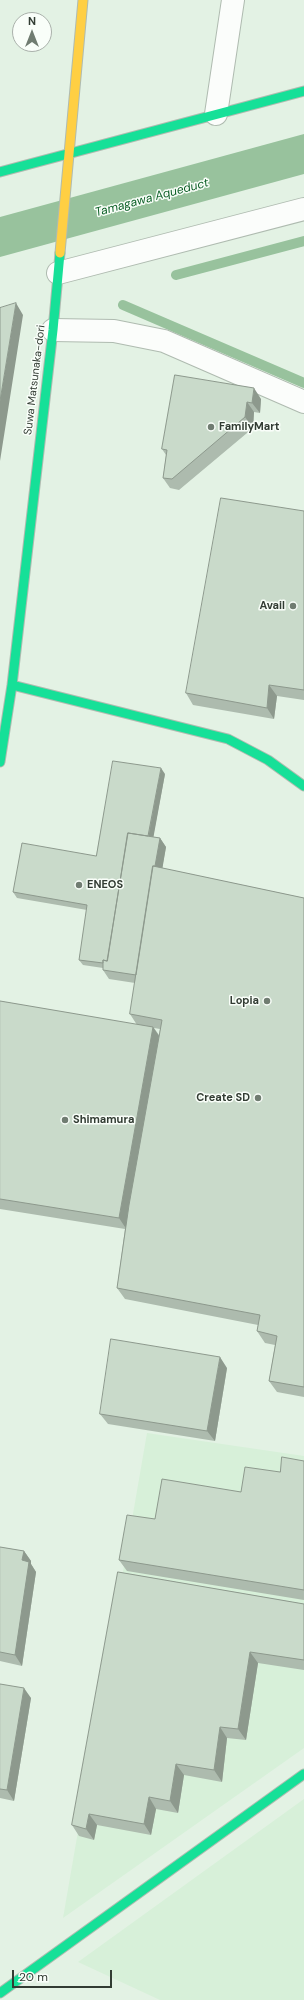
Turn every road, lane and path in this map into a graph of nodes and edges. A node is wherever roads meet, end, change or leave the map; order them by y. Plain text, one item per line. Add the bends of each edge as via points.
1 (83, 0) edge
2 (233, 0) edge
3 (304, 91) edge
4 (216, 114) junction
5 (68, 154) junction
6 (0, 172) edge
7 (304, 209) edge
8 (58, 272) junction
9 (53, 330) junction
10 (304, 402) edge
11 (12, 685) junction
12 (0, 762) edge
13 (304, 786) edge
14 (304, 1774) edge
15 (0, 1993) edge

1 - 5 street, Suwa Matsunaka-dori
2 - 4 street
3 - 4 street
4 - 5 street
5 - 6 street
5 - 8 street, Suwa Matsunaka-dori
7 - 8 street
8 - 9 street, Suwa Matsunaka-dori
9 - 10 street via 114,331 164,341
9 - 11 street, Suwa Matsunaka-dori
11 - 12 street, Suwa Matsunaka-dori
11 - 13 street via 228,738 290,773
14 - 15 street

